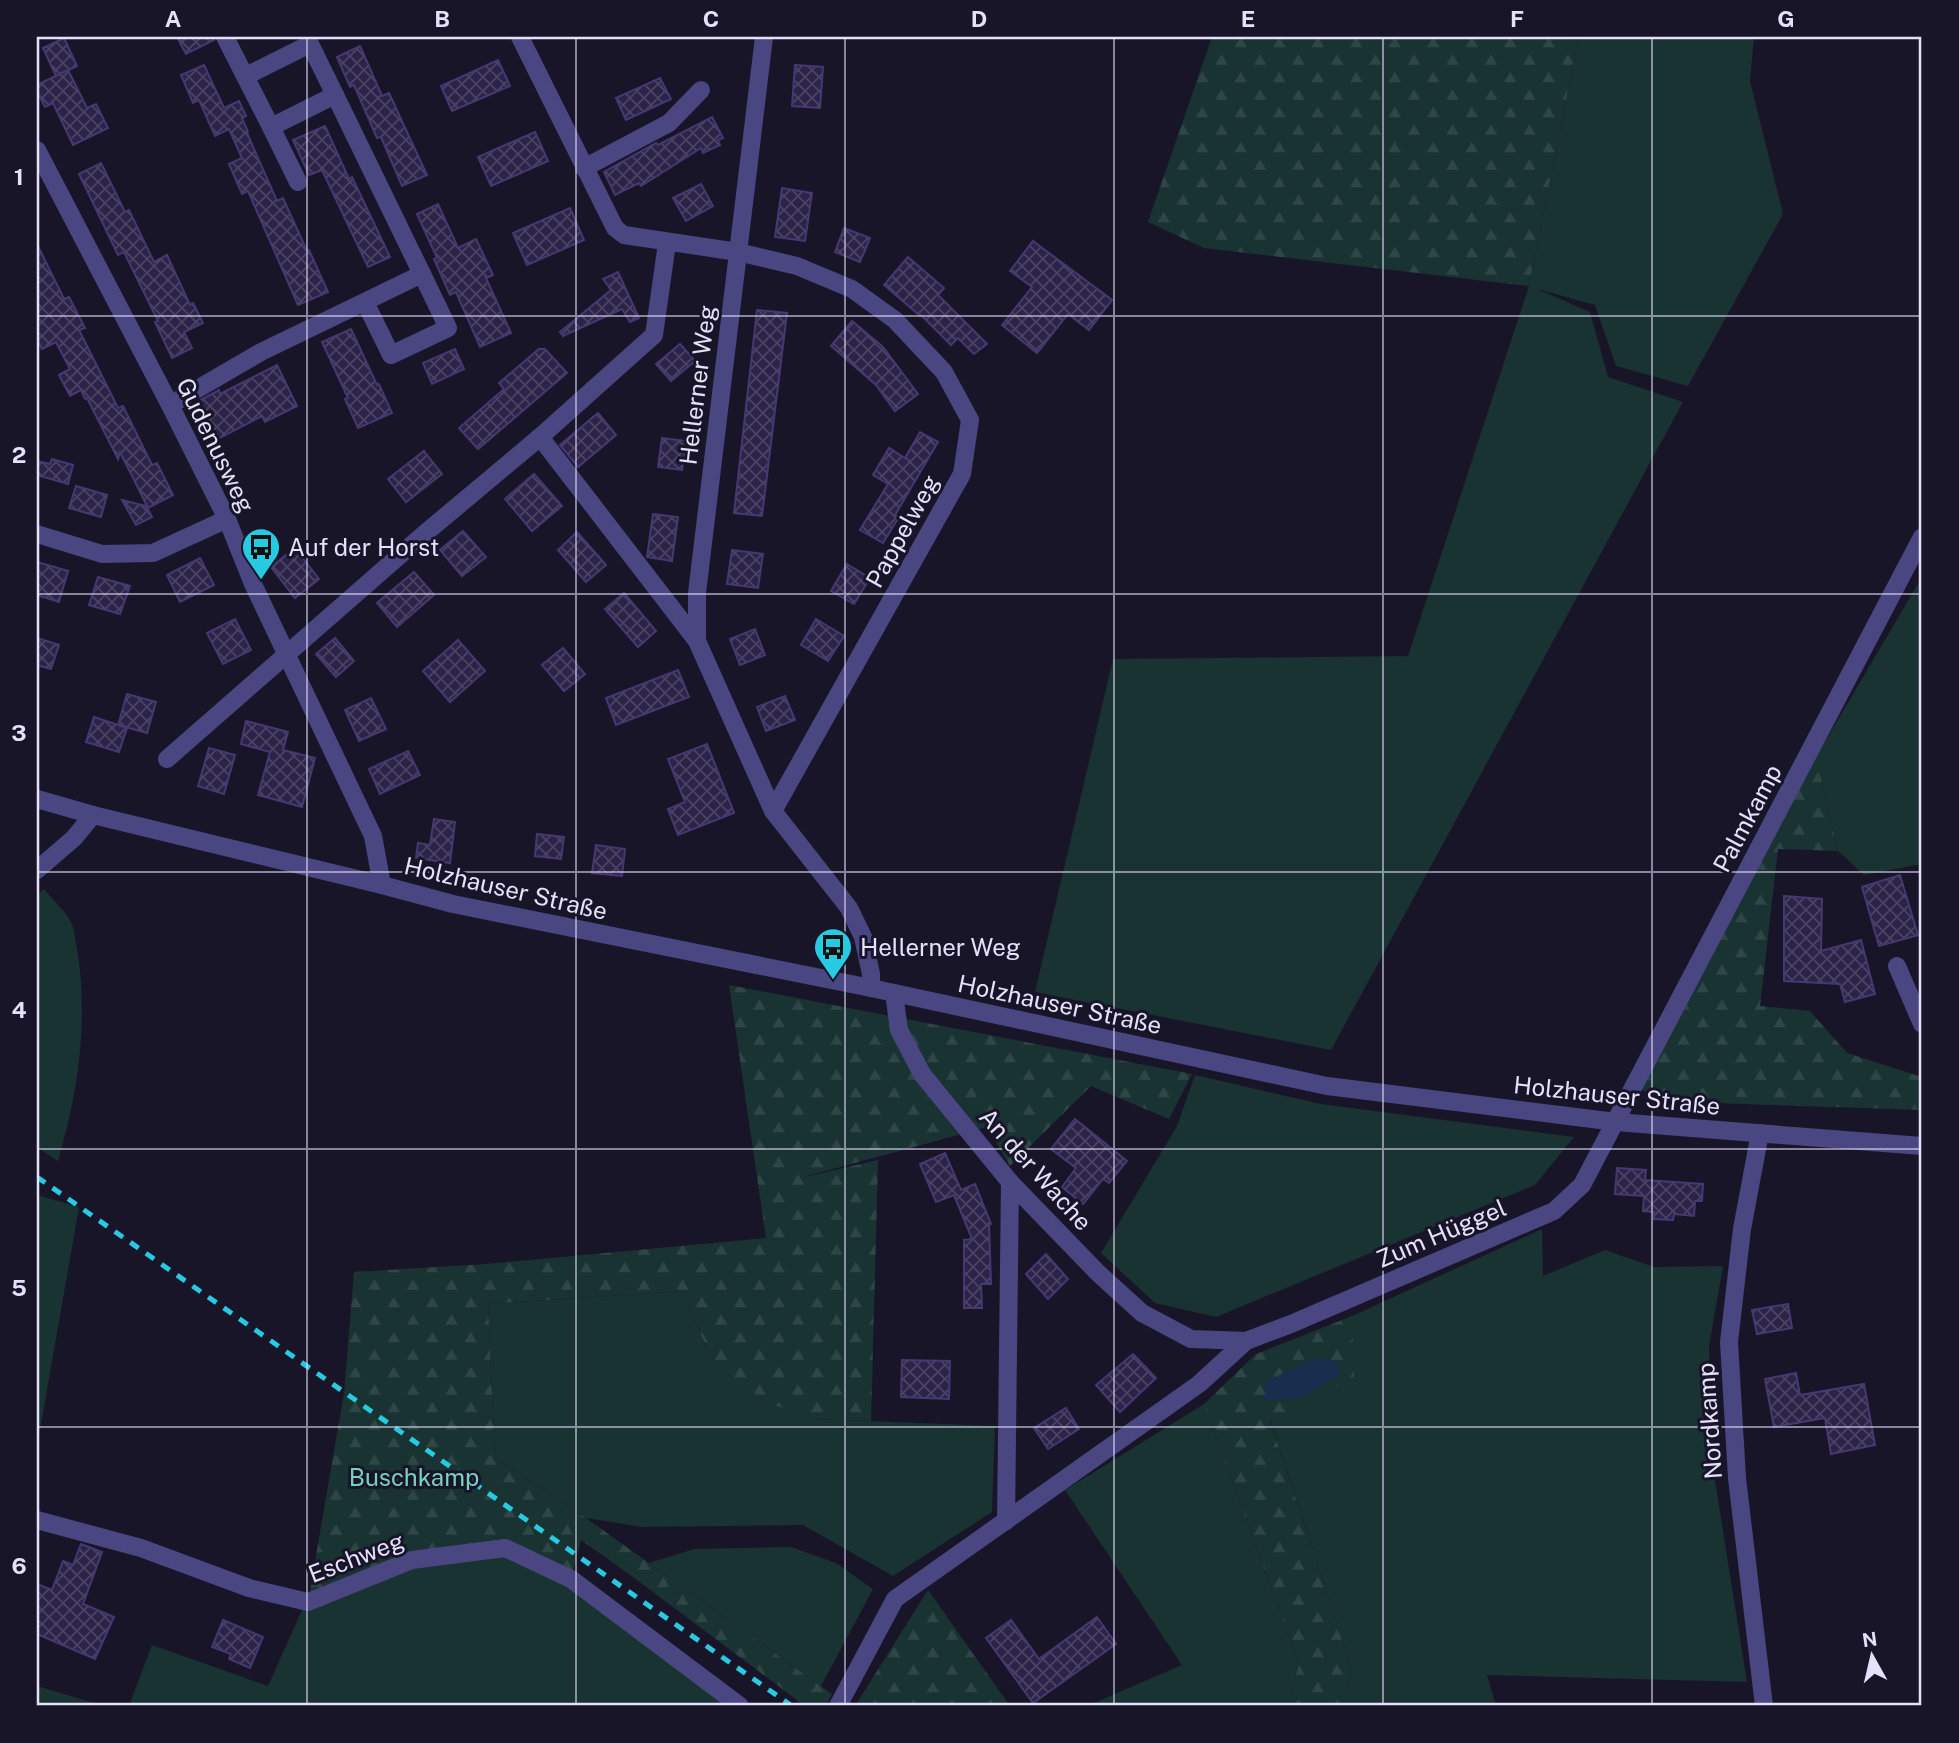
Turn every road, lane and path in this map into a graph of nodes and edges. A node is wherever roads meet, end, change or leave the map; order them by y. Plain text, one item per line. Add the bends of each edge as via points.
1 (225, 37) edge
2 (520, 37) edge
3 (764, 37) edge
4 (313, 41) edge
5 (246, 76) junction
6 (701, 90) dead end
7 (335, 95) junction
8 (271, 127) junction
9 (37, 150) edge
10 (584, 168) junction
11 (298, 182) dead end
12 (667, 243) junction
13 (738, 252) junction
14 (422, 274) junction
15 (365, 302) junction
16 (170, 405) junction
17 (540, 436) junction
18 (226, 519) junction
19 (37, 534) edge
20 (1922, 537) edge
21 (697, 641) junction
22 (287, 653) junction
23 (167, 759) dead end
24 (37, 799) edge
25 (774, 811) junction
26 (93, 815) junction
27 (37, 870) edge
28 (382, 885) junction
29 (1896, 966) dead end
30 (871, 988) junction
31 (894, 993) junction
32 (1922, 1024) edge
33 (1616, 1122) junction
34 (1760, 1133) junction
35 (1922, 1146) edge
36 (1010, 1182) junction
37 (1191, 1339) joint
38 (1246, 1340) junction
39 (37, 1520) edge
40 (1006, 1521) junction
41 (740, 1706) edge
42 (838, 1706) edge
43 (1764, 1706) edge

1 - 5 street
2 - 10 street, Pappelweg
3 - 13 street, Hellerner Weg
4 - 5 street
4 - 7 street
5 - 8 street
6 - 10 street via 669,123
7 - 8 street
7 - 14 street
8 - 11 street
9 - 16 street, Gudenusweg
10 - 12 street, Pappelweg via 615,228 624,235
12 - 13 street, Pappelweg
12 - 17 street via 654,335
13 - 21 street, Hellerner Weg via 697,593
13 - 25 street, Pappelweg via 797,266 852,289 873,304 944,372 970,420 962,474
14 - 15 street
14 - 15 street via 448,328 391,355
15 - 16 street via 261,352
16 - 18 street, Gudenusweg
17 - 21 street
17 - 22 street
18 - 19 street via 153,553 102,554
18 - 22 street, Gudenusweg
20 - 33 street, Palmkamp
21 - 25 street, Hellerner Weg
22 - 23 street
22 - 28 street, Gudenusweg via 373,836
24 - 26 street, Holzhauser Straße
25 - 30 street, Hellerner Weg via 849,908 863,937
26 - 27 street
26 - 28 street, Holzhauser Straße
28 - 30 street, Holzhauser Straße via 453,904
29 - 32 street
30 - 31 street, Holzhauser Straße
31 - 33 street, Holzhauser Straße via 1327,1086
31 - 36 street, An der Wache via 899,1030 922,1074
33 - 34 street, Holzhauser Straße
33 - 38 street, Zum Hüggel via 1582,1185 1554,1212
34 - 35 street, Holzhauser Straße
34 - 43 street, Nordkamp via 1742,1229 1729,1342 1737,1478
36 - 37 street, An der Wache via 1142,1312
36 - 40 street
37 - 38 street, Zum Hüggel
38 - 40 street, Zum Hüggel via 1199,1384
39 - 41 street, Eschweg via 141,1548 249,1588 308,1602 412,1560 505,1548 571,1579
40 - 42 street, Zum Hüggel via 895,1599

